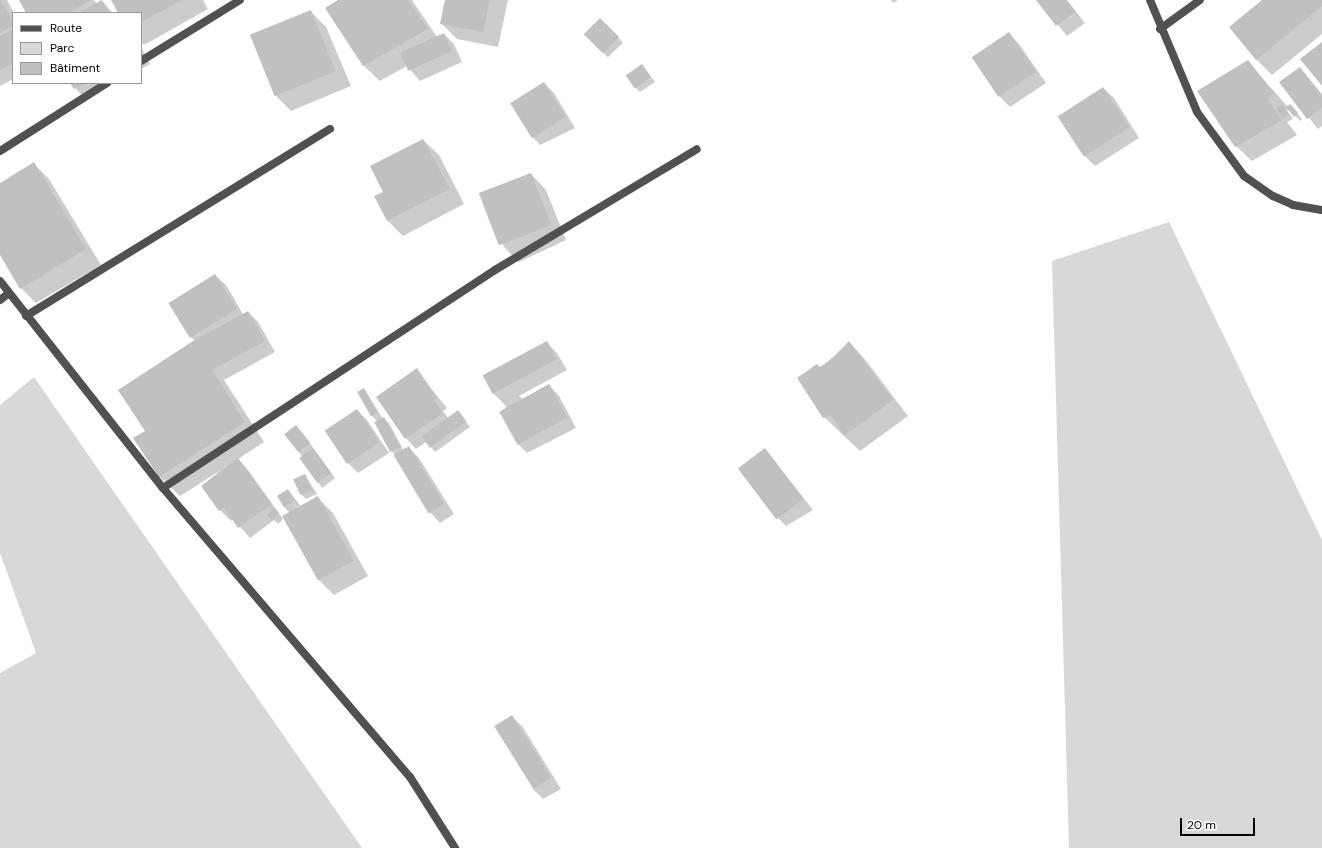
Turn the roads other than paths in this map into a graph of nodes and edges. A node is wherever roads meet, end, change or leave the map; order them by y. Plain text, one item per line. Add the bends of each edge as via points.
1 (240, 0) edge
2 (1150, 0) edge
3 (1200, 0) edge
4 (1160, 29) junction
5 (142, 60) edge
6 (105, 84) edge
7 (330, 129) dead end
8 (697, 149) dead end
9 (0, 151) edge
10 (1322, 210) edge
11 (0, 281) edge
12 (9, 293) junction
13 (0, 300) edge
14 (26, 316) junction
15 (163, 488) junction
16 (455, 848) edge

1 - 5 street
2 - 4 street
3 - 4 street
4 - 10 street via 1196,112 1244,176 1273,196 1293,205
6 - 9 street
7 - 14 street
8 - 15 street via 495,270
11 - 12 street
12 - 13 street
12 - 14 street
14 - 15 street
15 - 16 street via 410,777

